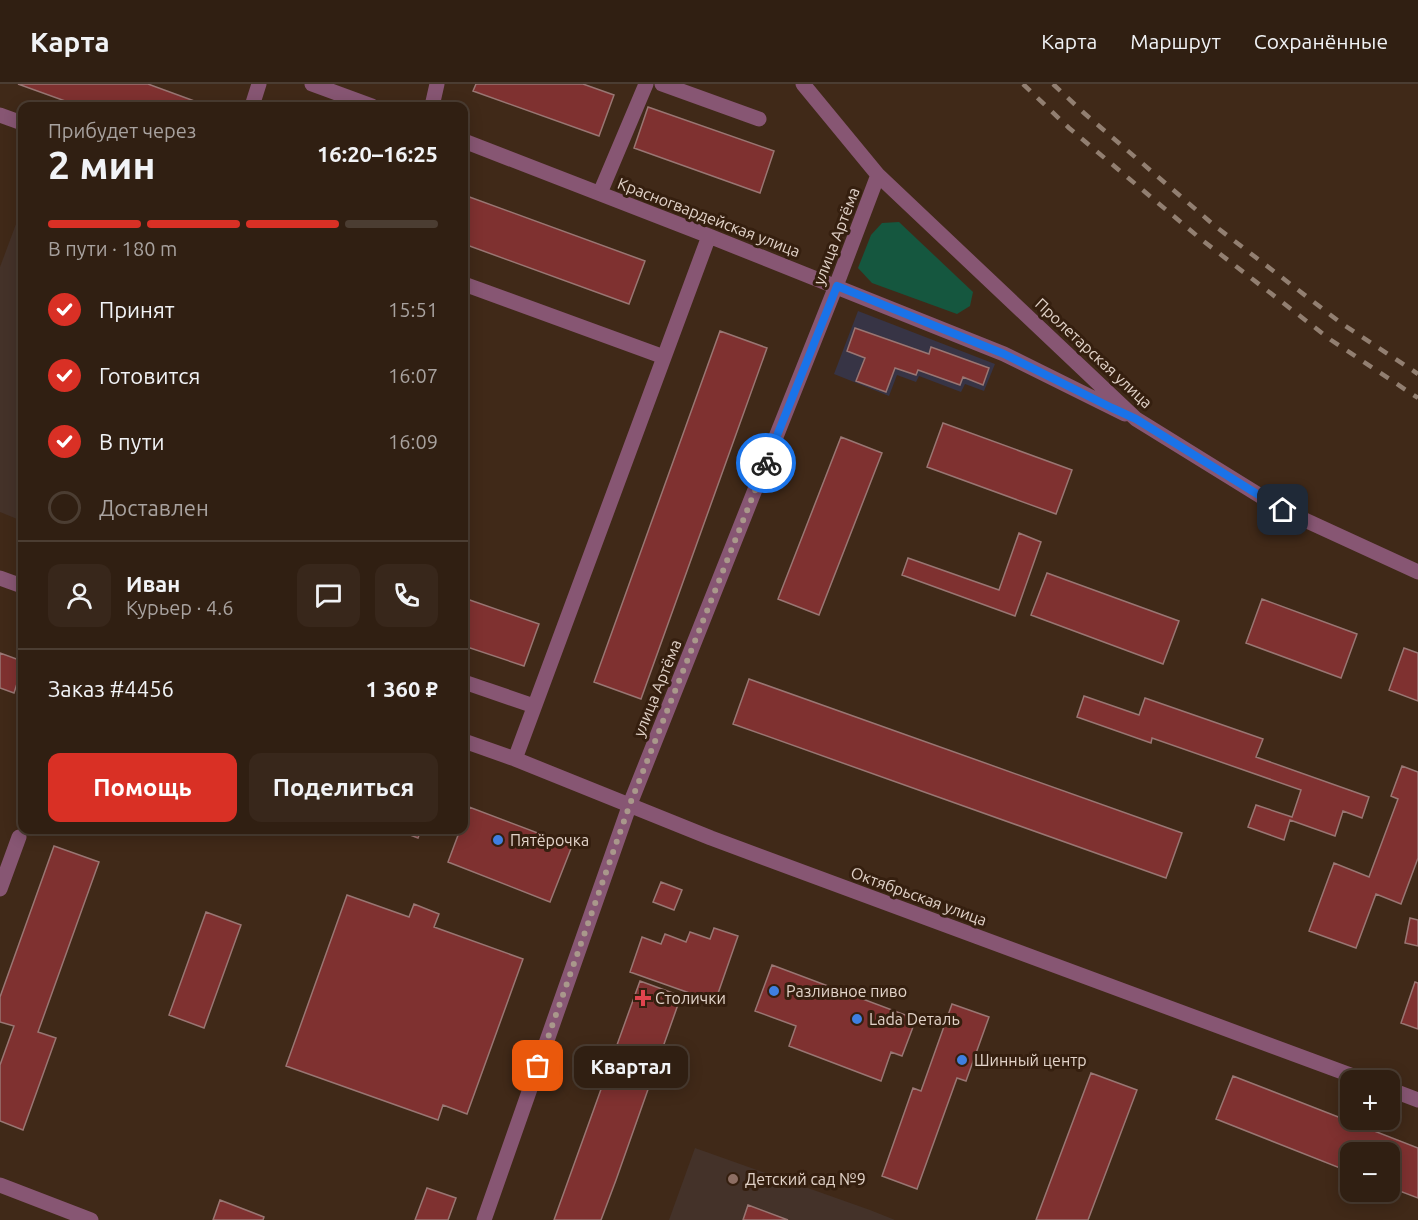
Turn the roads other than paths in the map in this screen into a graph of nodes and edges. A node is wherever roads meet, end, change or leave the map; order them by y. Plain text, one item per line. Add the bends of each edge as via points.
1 (259, 84) edge
2 (312, 84) edge
3 (437, 84) edge
4 (646, 84) edge
5 (662, 84) edge
6 (803, 84) edge
7 (253, 102) edge
8 (361, 102) edge
9 (433, 102) edge
10 (0, 115) edge
11 (759, 119) dead end
12 (18, 122) edge
13 (468, 143) edge
14 (878, 175) junction
15 (600, 193) junction
16 (709, 236) junction
17 (468, 285) edge
18 (837, 286) junction
19 (664, 357) junction
20 (1136, 419) junction
21 (1418, 572) edge
22 (0, 578) edge
23 (18, 585) edge
24 (468, 683) edge
25 (534, 706) junction
26 (468, 742) edge
27 (515, 759) junction
28 (630, 804) junction
29 (19, 837) dead end
30 (0, 889) edge
31 (1340, 1071) edge
32 (1400, 1093) edge
33 (1418, 1100) edge
34 (0, 1185) edge
35 (91, 1220) edge
36 (484, 1220) edge

1 - 7 street
2 - 8 street
3 - 9 street
4 - 15 street
5 - 11 street
6 - 14 street, Пролетарская улица
10 - 12 street
13 - 15 street, Красногвардейская улица
14 - 18 street, улица Артёма
14 - 20 street, Пролетарская улица
15 - 16 street, Красногвардейская улица
16 - 18 street, Красногвардейская улица
16 - 19 street
17 - 19 street
18 - 20 street, Красногвардейская улица via 1004,354
18 - 28 street, улица Артёма
19 - 25 street
20 - 21 street, Пролетарская улица via 1283,510
22 - 23 street
24 - 25 street
25 - 27 street
26 - 27 street, Октябрьская улица
27 - 28 street, Октябрьская улица
28 - 31 street, Октябрьская улица via 711,838
28 - 36 street, улица Артёма
29 - 30 street
32 - 33 street
34 - 35 street

